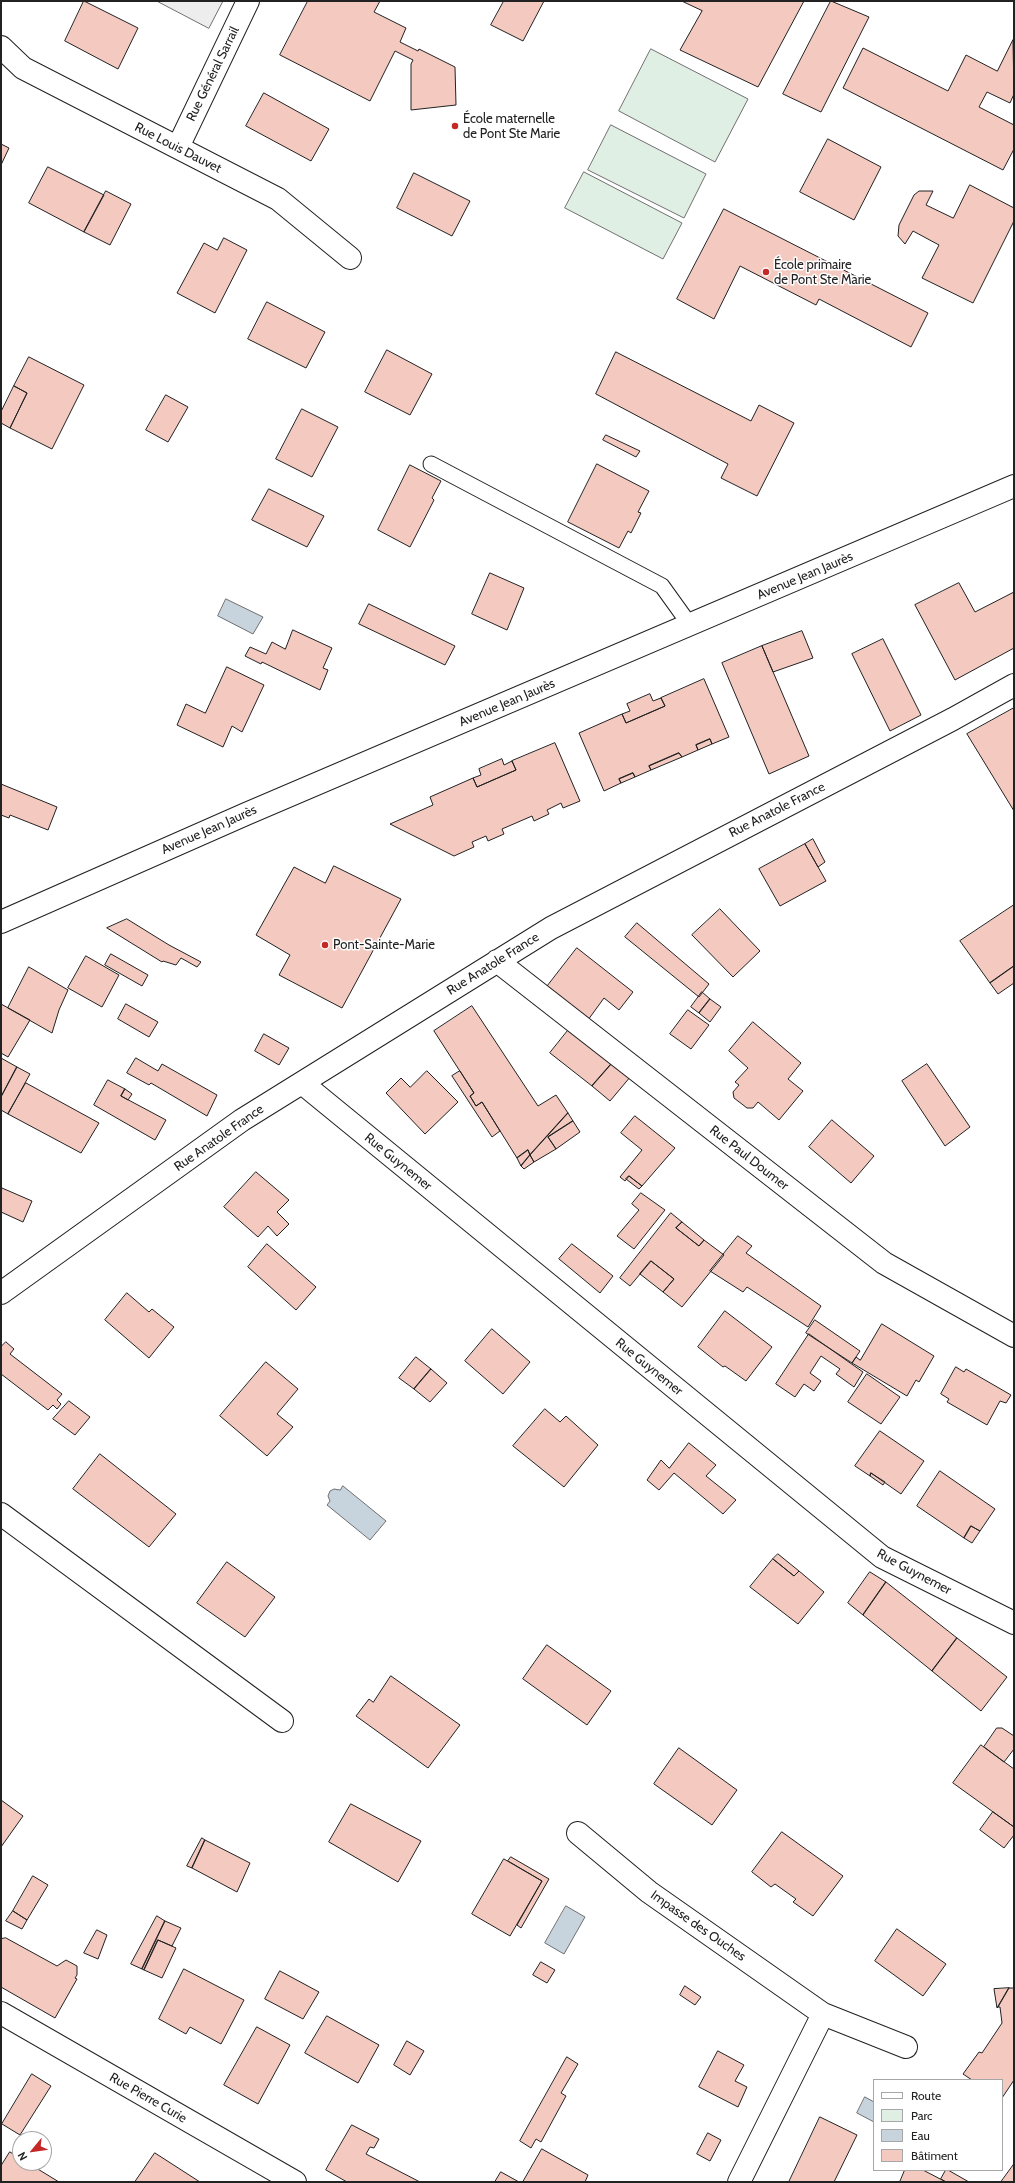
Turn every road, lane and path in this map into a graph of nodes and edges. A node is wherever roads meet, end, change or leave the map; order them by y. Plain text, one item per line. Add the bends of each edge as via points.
1 (248, 1) edge
2 (1, 47) edge
3 (178, 147) junction
4 (350, 258) dead end
5 (431, 464) dead end
6 (1014, 486) edge
7 (690, 625) junction
8 (1014, 685) edge
9 (1, 922) edge
10 (497, 961) junction
11 (302, 1083) junction
12 (1, 1293) edge
13 (1014, 1336) edge
14 (1, 1514) edge
15 (1014, 1623) edge
16 (282, 1721) dead end
17 (578, 1833) dead end
18 (1, 2013) edge
19 (823, 2014) junction
20 (906, 2047) dead end
21 (295, 2182) edge
22 (739, 2182) edge

1 - 3 street, Rue Général Sarrail
2 - 3 street, Rue Louis Dauvet via 23,68
3 - 4 street, Rue Louis Dauvet via 278,199
5 - 7 lane via 662,586
6 - 7 street, Avenue Jean Jaurès
7 - 9 street, Avenue Jean Jaurès via 246,814
8 - 10 street, Rue Anatole France via 551,928
10 - 11 street, Rue Anatole France
10 - 13 street, Rue Paul Doumer via 884,1263
11 - 12 street, Rue Anatole France via 242,1120
11 - 15 street, Rue Guynemer via 882,1557
14 - 16 street
17 - 19 street, Impasse des Ouches via 649,1892
18 - 21 street, Rue Pierre Curie
19 - 20 street, Impasse des Ouches
19 - 22 street

